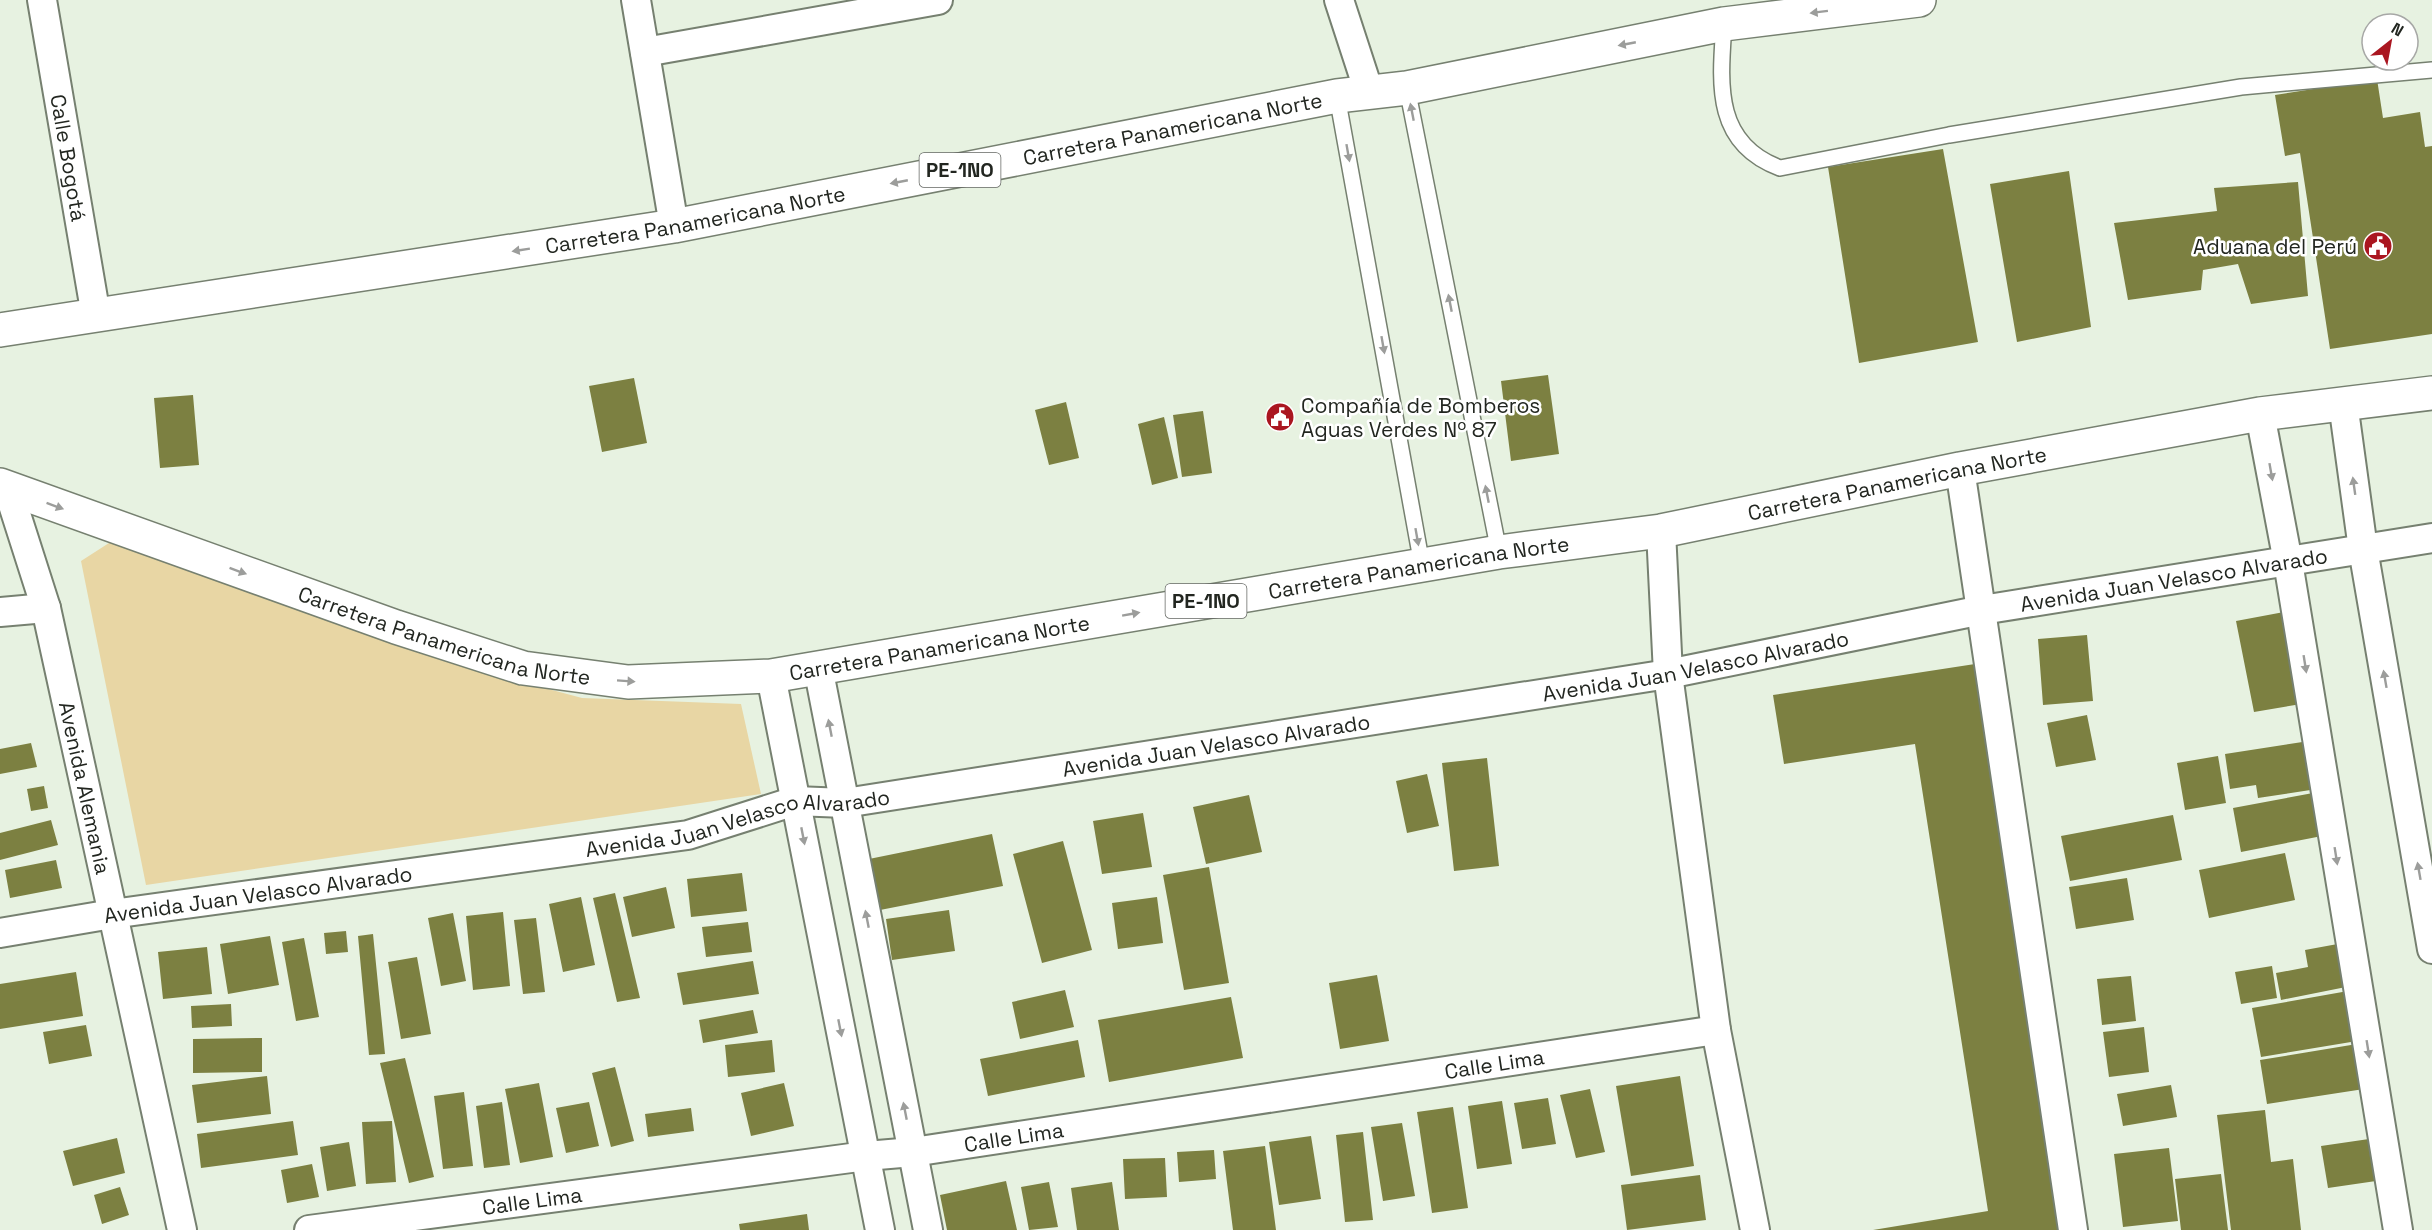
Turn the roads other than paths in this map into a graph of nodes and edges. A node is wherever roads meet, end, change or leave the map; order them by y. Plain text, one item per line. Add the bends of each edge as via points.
1 (42, 0) edge
2 (636, 0) edge
3 (938, 0) edge
4 (1339, 0) edge
5 (1919, 0) edge
6 (1724, 24) junction
7 (645, 52) junction
8 (2432, 70) edge
9 (1407, 88) junction
10 (1353, 94) junction
11 (674, 226) junction
12 (96, 316) junction
13 (0, 330) edge
14 (2432, 393) edge
15 (2343, 403) junction
16 (2260, 414) junction
17 (1960, 469) junction
18 (4, 487) edge
19 (1661, 531) junction
20 (2432, 538) edge
21 (2363, 549) junction
22 (1499, 552) junction
23 (2288, 562) junction
24 (1422, 565) junction
25 (45, 608) junction
26 (1982, 610) junction
27 (0, 612) edge
28 (818, 667) junction
29 (1668, 674) junction
30 (771, 676) junction
31 (795, 801) junction
32 (845, 803) junction
33 (111, 914) junction
34 (0, 933) edge
35 (2432, 949) edge
36 (1716, 1030) junction
37 (913, 1152) junction
38 (866, 1156) junction
39 (182, 1230) edge
40 (309, 1230) edge
41 (880, 1230) edge
42 (928, 1230) edge
43 (1755, 1230) edge
44 (2073, 1230) edge
45 (2398, 1230) edge

1 - 12 street, Calle Bogotá
2 - 7 street
3 - 7 street
4 - 10 street
5 -> 6 main road, Carretera Panamericana Norte / PE-1NO
6 - 8 lane via 1720,88 1726,121 1758,160 1780,168 1949,135 2241,87
6 -> 9 main road, Carretera Panamericana Norte / PE-1NO
7 - 11 street
9 - 10 main road, Carretera Panamericana Norte / PE-1NO
22 -> 9 lane
10 -> 11 main road, Carretera Panamericana Norte / PE-1NO
10 -> 24 lane
11 -> 12 main road, Carretera Panamericana Norte / PE-1NO
12 - 13 main road, Carretera Panamericana Norte / PE-1NO
14 - 15 main road, Carretera Panamericana Norte / PE-1NO
15 - 16 main road, Carretera Panamericana Norte / PE-1NO
21 -> 15 street
16 - 17 main road, Carretera Panamericana Norte / PE-1NO
16 -> 23 street
17 - 19 main road, Carretera Panamericana Norte / PE-1NO
17 - 26 street
18 - 25 street, Avenida Alemania
18 -> 30 main road, Carretera Panamericana Norte / PE-1NO via 396,627 523,668 628,682
19 - 22 main road, Carretera Panamericana Norte / PE-1NO
19 - 29 street
20 - 21 street, Avenida Juan Velasco Alvarado
21 - 23 street, Avenida Juan Velasco Alvarado
35 -> 21 street
22 - 24 main road, Carretera Panamericana Norte / PE-1NO
23 - 26 street, Avenida Juan Velasco Alvarado
23 -> 45 street
28 -> 24 main road, Carretera Panamericana Norte / PE-1NO
25 - 27 street
25 - 33 street, Avenida Alemania
26 - 29 street, Avenida Juan Velasco Alvarado
26 - 44 street
28 - 30 main road, Carretera Panamericana Norte / PE-1NO
32 -> 28 street
29 - 32 street, Avenida Juan Velasco Alvarado
29 - 36 street
30 - 31 street
31 - 32 street, Avenida Juan Velasco Alvarado
31 - 33 street, Avenida Juan Velasco Alvarado via 688,835
31 -> 38 street
37 -> 32 street
33 - 34 street, Avenida Juan Velasco Alvarado
33 - 39 street, Avenida Alemania
36 - 37 street, Calle Lima
36 - 43 street
37 - 38 street, Calle Lima
37 - 42 street
38 - 40 street, Calle Lima
38 - 41 street

